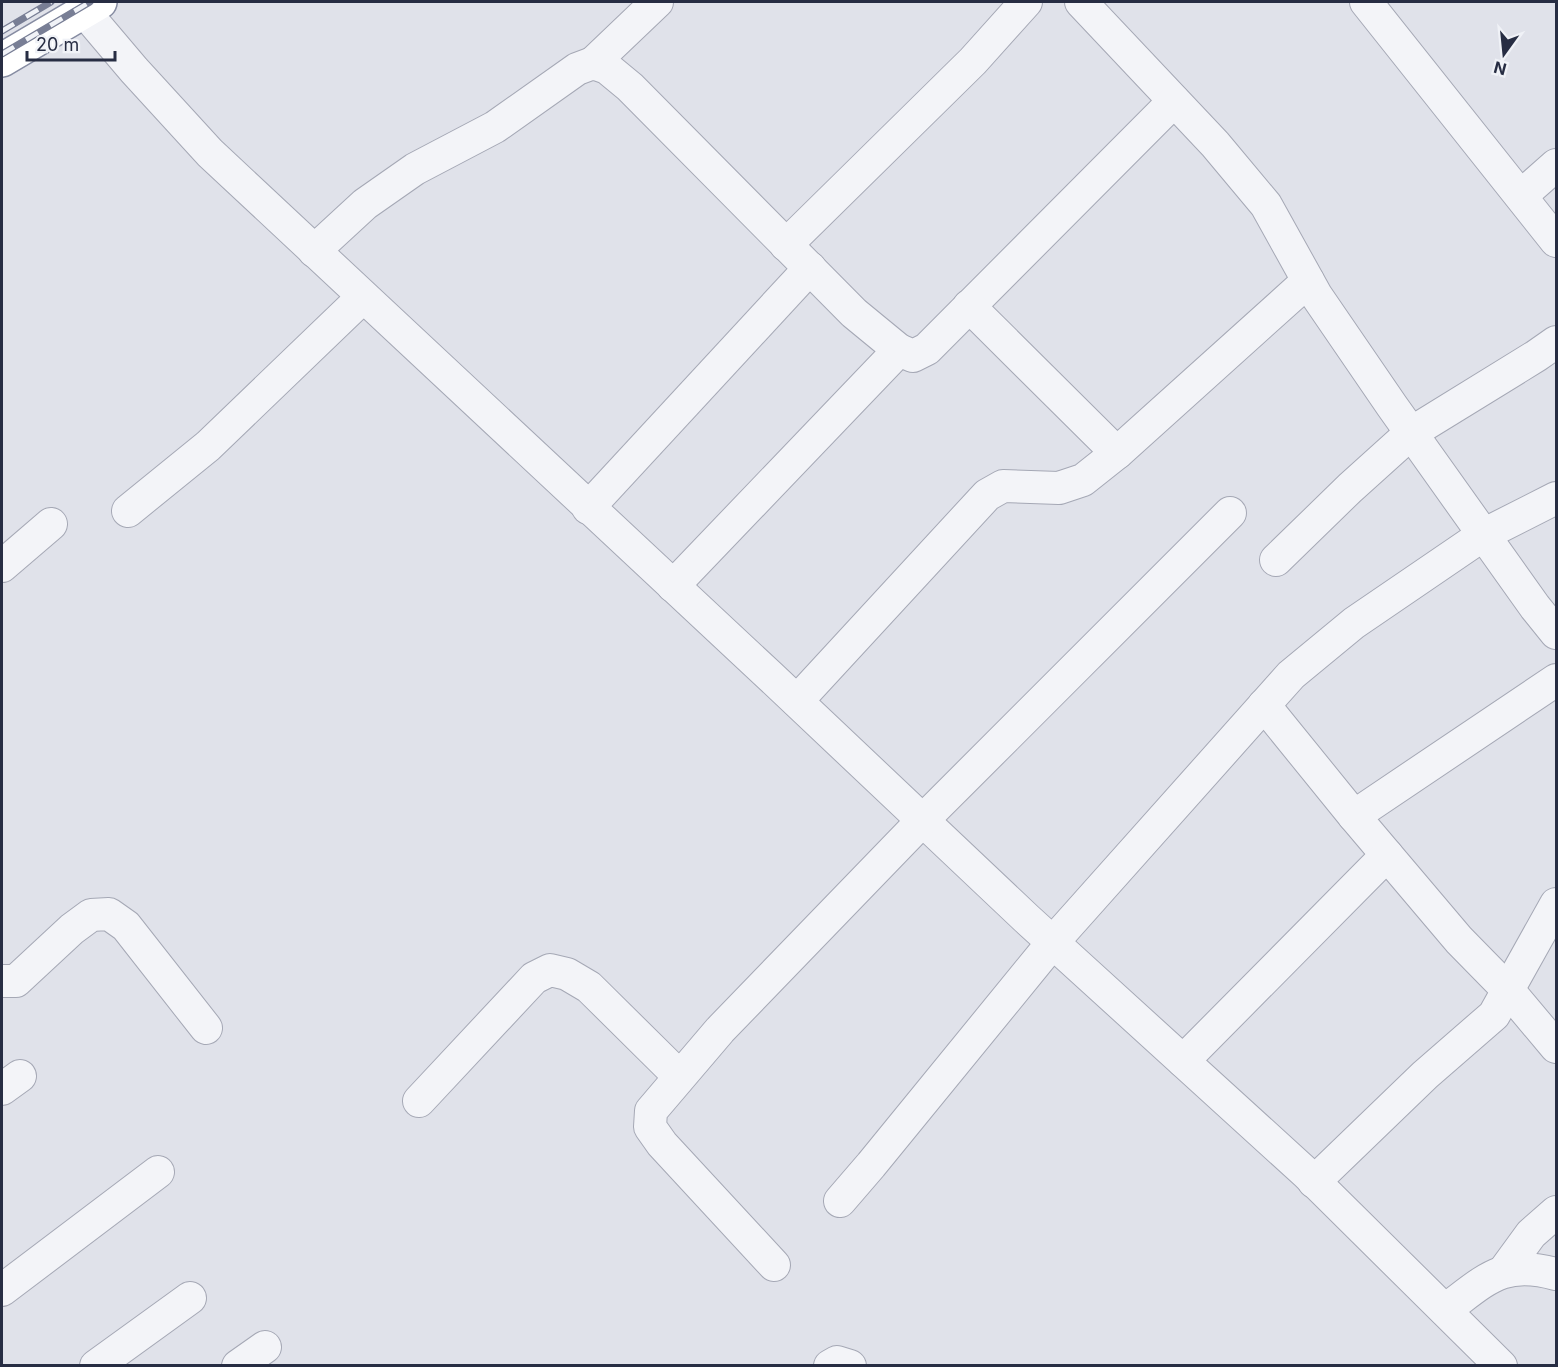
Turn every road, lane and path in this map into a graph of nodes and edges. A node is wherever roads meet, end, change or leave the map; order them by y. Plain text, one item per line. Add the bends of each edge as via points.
1 (657, 2) edge
2 (1026, 2) edge
3 (1081, 2) edge
4 (1366, 2) edge
5 (92, 6) edge
6 (2, 60) edge
7 (593, 63) junction
8 (1174, 101) junction
9 (1557, 165) edge
10 (1522, 195) junction
11 (1557, 241) edge
12 (786, 244) junction
13 (315, 251) junction
14 (810, 268) junction
15 (1308, 281) junction
16 (363, 297) junction
17 (969, 306) junction
18 (1557, 342) edge
19 (899, 350) junction
20 (1411, 433) junction
21 (1117, 453) junction
22 (1557, 498) edge
23 (588, 508) junction
24 (128, 511) dead end
25 (1230, 513) dead end
26 (51, 524) dead end
27 (1483, 535) junction
28 (1276, 560) dead end
29 (2, 566) edge
30 (674, 586) junction
31 (1557, 633) edge
32 (1557, 680) edge
33 (797, 701) junction
34 (1264, 705) junction
35 (1354, 816) junction
36 (923, 820) junction
37 (1387, 855) junction
38 (1557, 904) edge
39 (1053, 942) junction
40 (2, 981) edge
41 (1509, 992) junction
42 (206, 1028) dead end
43 (1557, 1047) edge
44 (1183, 1061) junction
45 (679, 1076) junction
46 (419, 1101) dead end
47 (158, 1172) dead end
48 (1314, 1182) junction
49 (840, 1201) dead end
50 (1557, 1212) edge
51 (774, 1265) dead end
52 (1504, 1271) junction
53 (1557, 1274) edge
54 (2, 1290) edge
55 (190, 1298) dead end
56 (1445, 1310) junction
57 (265, 1347) dead end
58 (96, 1365) edge
59 (238, 1365) edge
60 (830, 1365) edge
61 (850, 1365) edge
62 (1500, 1365) edge

1 - 7 street
2 - 12 street via 973,61
3 - 8 street
4 - 10 street
5 - 6 highway
5 - 13 street via 134,70 210,153
7 - 12 street via 607,68 630,87
7 - 13 street via 577,69 495,127 415,169 365,204
8 - 15 street via 1266,205
8 - 17 street
9 - 10 street
10 - 11 street
12 - 14 street
13 - 16 street
14 - 19 street via 854,313
14 - 23 street
15 - 20 street
15 - 21 street
16 - 23 street
16 - 24 street via 208,446
17 - 19 street via 927,349 913,356
17 - 21 street
18 - 20 street
19 - 30 street
20 - 27 street
20 - 28 street
21 - 33 street via 1083,480 1059,488 1003,486 987,495
22 - 27 street
23 - 30 street
25 - 36 street
26 - 29 street
27 - 31 street
27 - 34 street via 1354,623 1291,675
30 - 33 street
32 - 35 street
33 - 36 street
34 - 35 street
34 - 39 street
35 - 37 street
36 - 39 street
36 - 45 street
37 - 41 street
37 - 44 street
38 - 41 street
39 - 44 street
39 - 49 street
40 - 42 street via 16,981 91,915 109,914 126,926
41 - 43 street
41 - 48 street via 1494,1015
44 - 48 street
45 - 46 street via 589,987 567,974 550,970 534,978
45 - 51 street via 651,1111 650,1127
47 - 54 street
48 - 56 street
50 - 52 street via 1531,1234
52 - 53 street via 1523,1268
52 - 56 street
55 - 58 street
56 - 62 street
57 - 59 street
60 - 61 street

